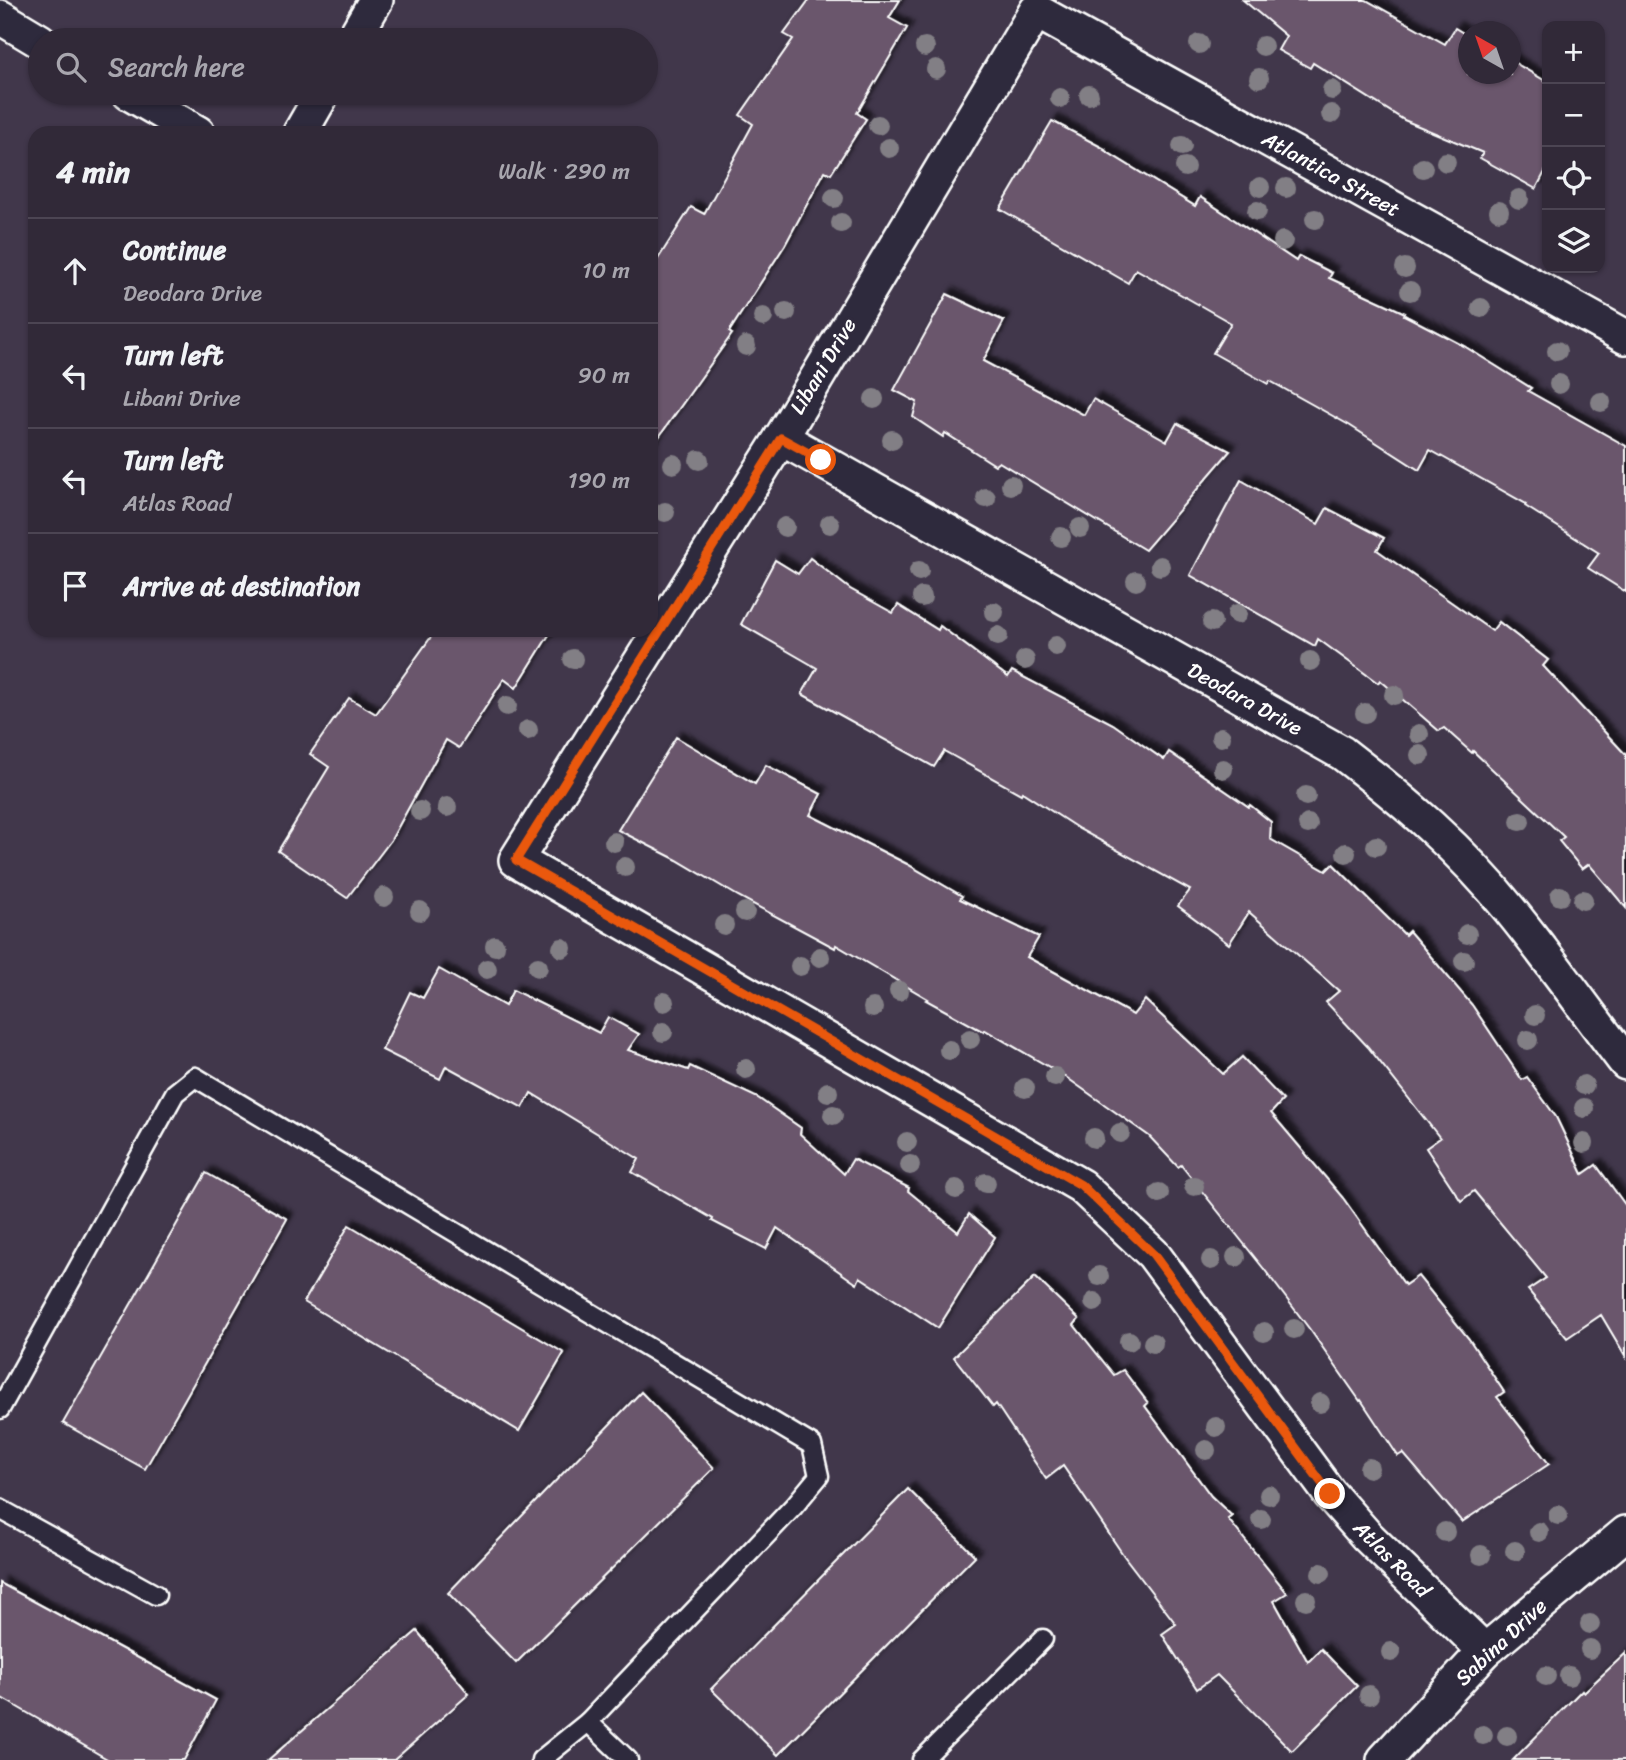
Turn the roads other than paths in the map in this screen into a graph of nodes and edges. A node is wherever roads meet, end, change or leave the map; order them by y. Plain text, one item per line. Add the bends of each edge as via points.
1 (376, 0) edge
2 (1034, 6) edge
3 (0, 17) edge
4 (360, 28) edge
5 (28, 34) edge
6 (150, 105) edge
7 (316, 105) edge
8 (186, 126) edge
9 (303, 126) edge
10 (1626, 337) edge
11 (781, 438) junction
12 (658, 634) edge
13 (656, 637) edge
14 (516, 860) joint
15 (1626, 1063) edge
16 (0, 1409) edge
17 (0, 1509) edge
18 (1626, 1533) edge
19 (156, 1595) dead end
20 (1043, 1639) dead end
21 (1485, 1651) junction
22 (588, 1722) junction
23 (541, 1760) edge
24 (628, 1760) edge
25 (922, 1760) edge
26 (1384, 1760) edge

1 - 4 street
2 - 10 street, Atlantica Street
2 - 11 street, Libani Drive
3 - 5 street
6 - 8 street
7 - 9 street
11 - 12 street, Libani Drive
11 - 15 street, Deodara Drive via 1342,753 1455,850 1509,908
13 - 14 street, Libani Drive
14 - 21 street, Atlas Road via 1081,1185 1153,1254 1330,1494
16 - 22 lane via 175,1093 195,1077 812,1446 819,1476
17 - 19 lane
18 - 21 street, Sabina Drive
20 - 25 lane
21 - 26 street, Sabina Drive
22 - 23 lane
22 - 24 lane

